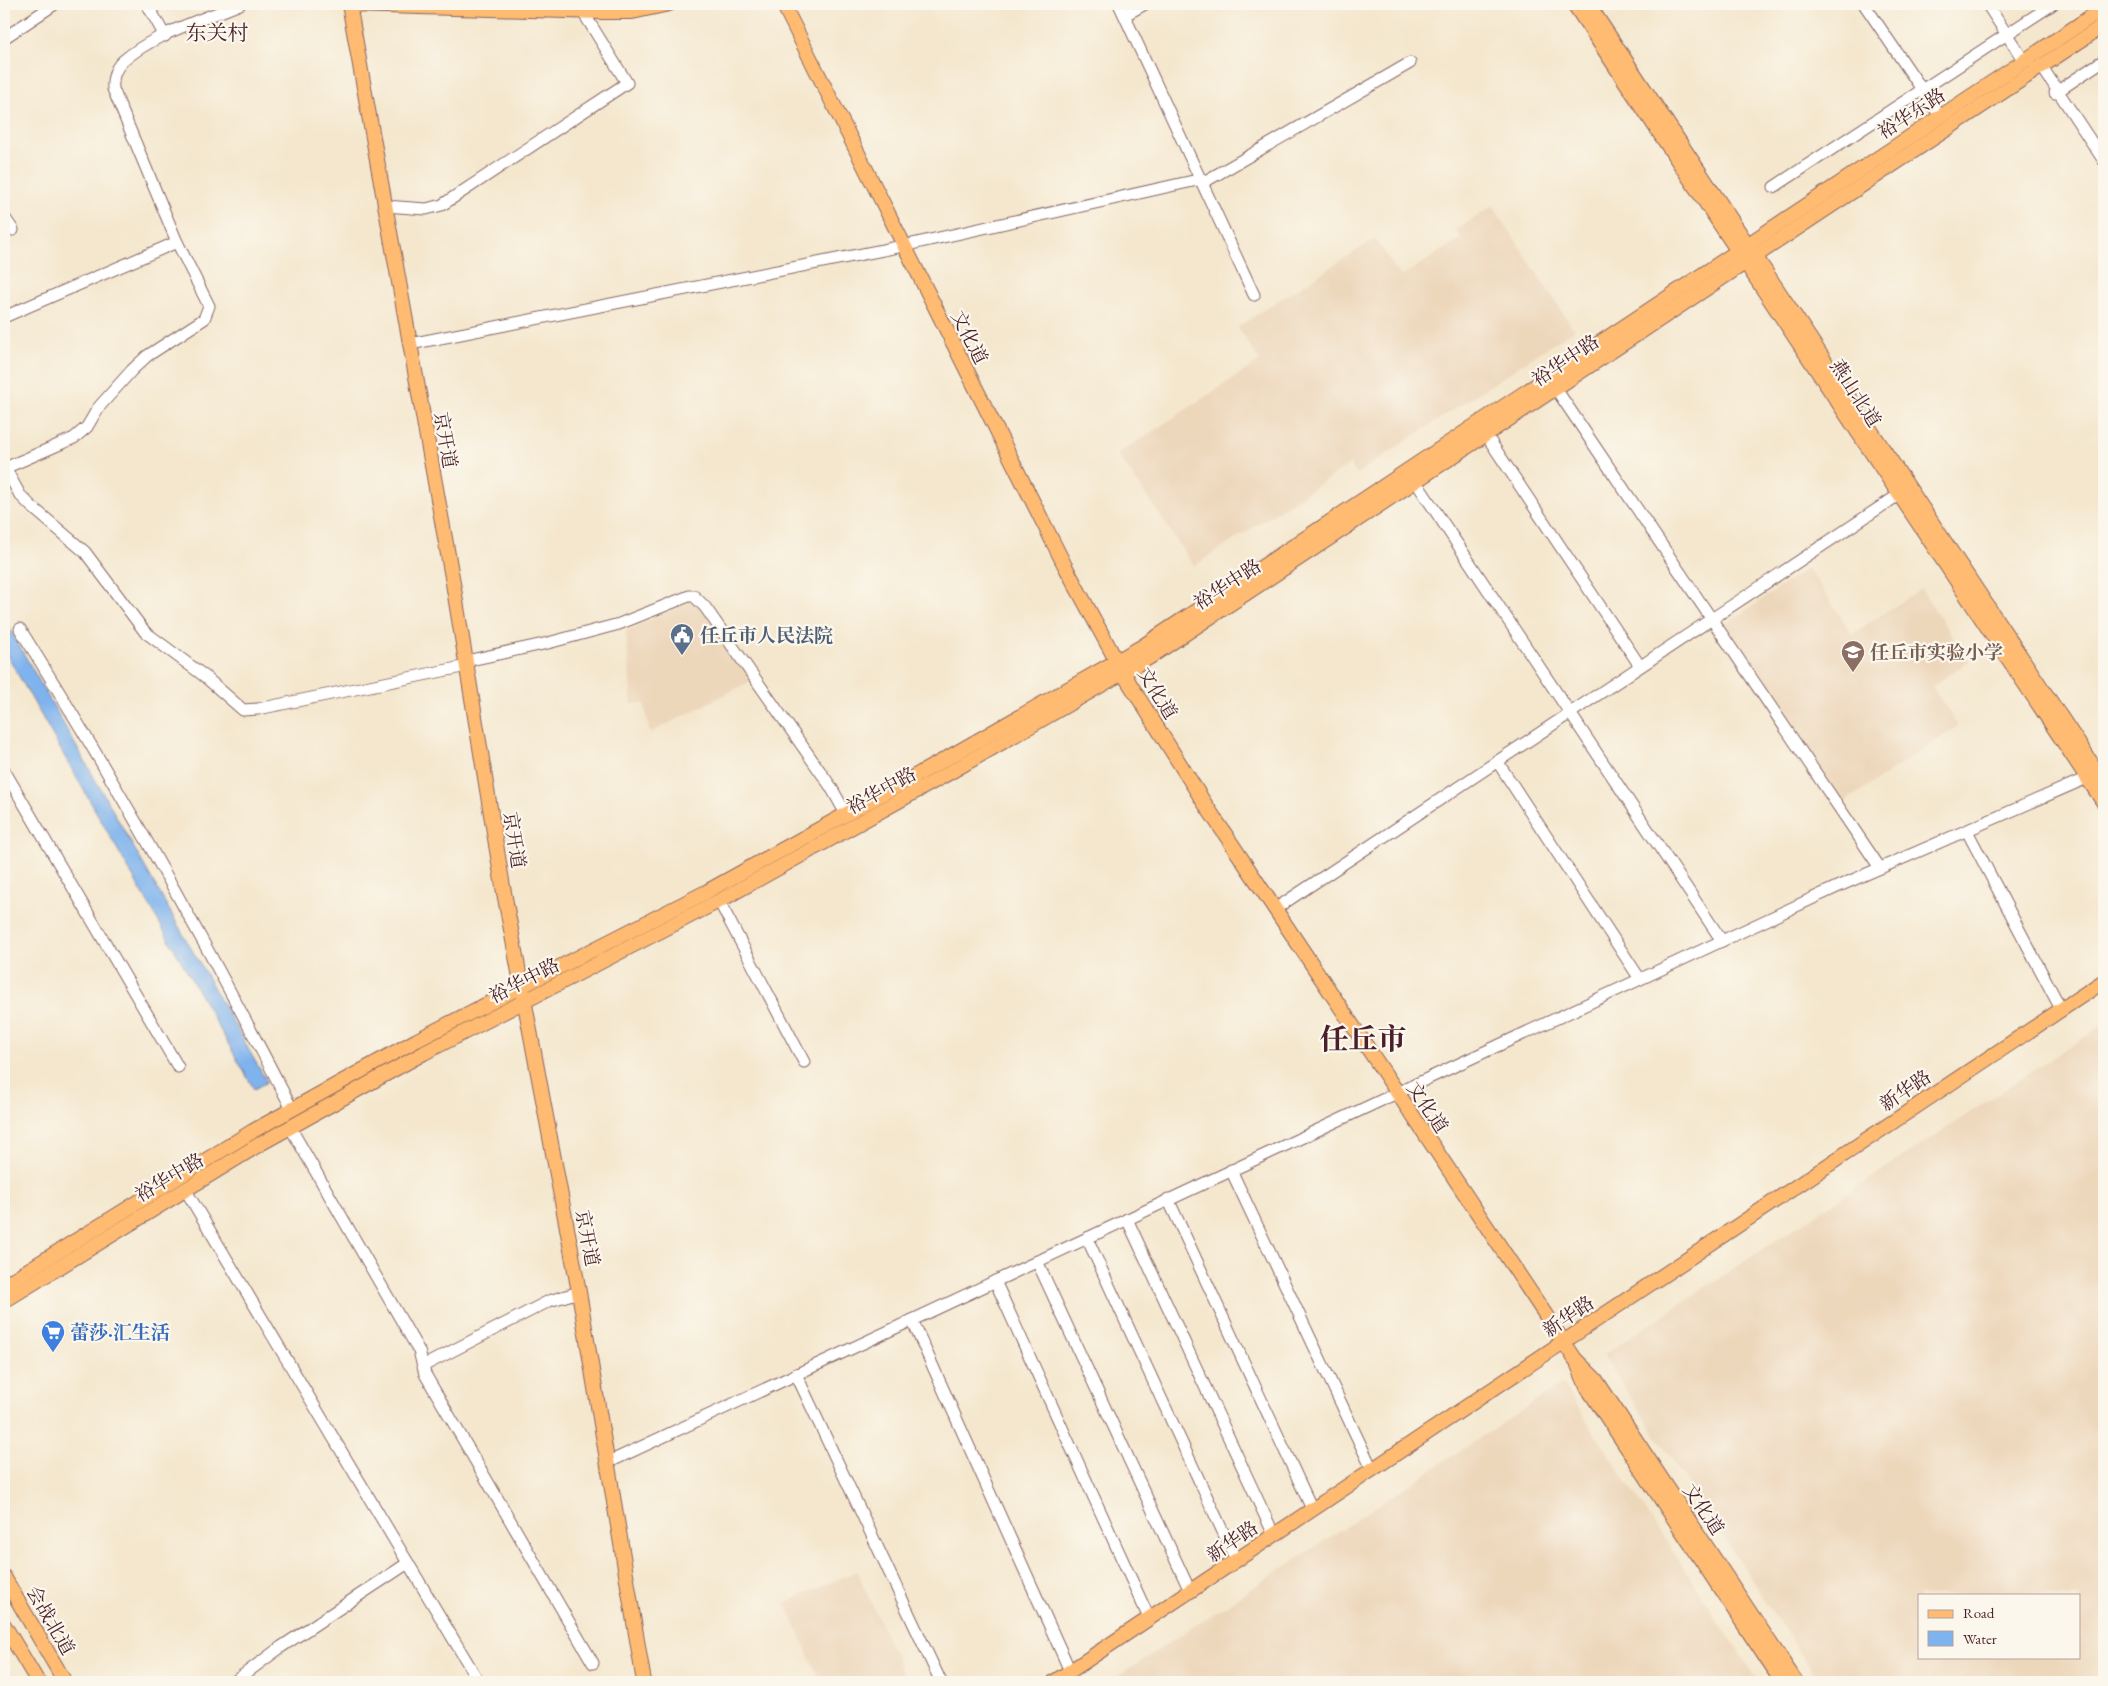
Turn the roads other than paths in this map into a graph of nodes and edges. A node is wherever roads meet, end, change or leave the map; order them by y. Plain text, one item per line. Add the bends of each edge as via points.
1 (55, 4) edge
2 (147, 4) edge
3 (240, 4) edge
4 (349, 4) edge
5 (669, 4) edge
6 (783, 4) edge
7 (1145, 4) edge
8 (1574, 4) edge
9 (1588, 4) edge
10 (1864, 4) edge
11 (1988, 4) edge
12 (2049, 5) edge
13 (2104, 8) edge
14 (1122, 9) edge
15 (583, 12) junction
16 (2104, 25) edge
17 (2007, 34) junction
18 (164, 36) junction
19 (4, 38) edge
20 (2104, 60) edge
21 (2024, 61) junction
22 (1410, 63) dead end
23 (2042, 67) junction
24 (1922, 90) junction
25 (2055, 93) dead end
26 (1940, 116) junction
27 (2104, 161) edge
28 (1203, 181) junction
29 (1774, 187) dead end
30 (385, 206) junction
31 (4, 217) edge
32 (13, 230) dead end
33 (177, 242) junction
34 (904, 246) junction
35 (1744, 247) junction
36 (1752, 259) junction
37 (1254, 294) dead end
38 (4, 317) edge
39 (410, 344) junction
40 (1556, 389) junction
41 (1486, 435) junction
42 (4, 467) edge
43 (1416, 482) junction
44 (1900, 494) junction
45 (1711, 619) junction
46 (20, 629) dead end
47 (466, 664) junction
48 (1640, 666) junction
49 (1120, 668) junction
50 (1570, 713) junction
51 (1497, 761) junction
52 (4, 770) edge
53 (2087, 778) junction
54 (2104, 782) edge
55 (2104, 803) edge
56 (846, 814) junction
57 (1967, 831) junction
58 (1880, 868) junction
59 (719, 901) junction
60 (1274, 909) junction
61 (1722, 941) junction
62 (1640, 979) junction
63 (2104, 981) edge
64 (522, 987) junction
65 (525, 1001) junction
66 (2061, 1009) junction
67 (804, 1062) dead end
68 (178, 1067) dead end
69 (1396, 1093) junction
70 (292, 1110) junction
71 (290, 1127) junction
72 (1232, 1170) junction
73 (185, 1189) junction
74 (1168, 1199) junction
75 (1127, 1219) junction
76 (1087, 1238) junction
77 (1036, 1261) junction
78 (995, 1281) junction
79 (4, 1284) edge
80 (579, 1292) junction
81 (4, 1301) edge
82 (912, 1320) junction
83 (1563, 1342) junction
84 (1576, 1359) junction
85 (423, 1366) junction
86 (796, 1374) junction
87 (607, 1463) junction
88 (1372, 1469) junction
89 (1312, 1510) junction
90 (1274, 1535) junction
91 (1236, 1560) junction
92 (408, 1563) junction
93 (4, 1577) edge
94 (1190, 1591) junction
95 (1149, 1618) junction
96 (4, 1625) edge
97 (593, 1663) dead end
98 (1070, 1671) junction
99 (38, 1682) edge
100 (65, 1682) edge
101 (234, 1682) edge
102 (479, 1682) edge
103 (644, 1682) edge
104 (941, 1682) edge
105 (1054, 1682) edge
106 (1782, 1682) edge
107 (1796, 1682) edge

1 - 19 street
2 - 18 street
3 - 18 street
4 - 15 main road
4 - 30 main road, 京开道
5 - 15 main road via 632,12
6 - 34 main road, 文化道
7 - 14 street
8 - 35 main road, 燕山北道
9 - 35 main road, 燕山北道
10 - 24 street
11 - 17 street
12 - 17 street
13 - 21 main road, 裕华东路
14 - 28 street
15 - 30 street via 627,83 442,205 426,209
16 - 23 main road, 裕华东路
17 - 21 street
17 - 24 street
18 - 33 street via 123,62 112,81
20 - 25 street
21 - 26 main road, 裕华东路
22 - 28 street
23 - 27 street
23 - 36 main road, 裕华东路
24 - 26 street
24 - 29 street
26 - 35 main road, 裕华东路
28 - 34 street
28 - 37 street
30 - 39 main road, 京开道
31 - 32 street
33 - 38 street
33 - 42 street via 209,306 204,319 147,356 74,438
34 - 39 street
34 - 49 main road, 文化道
35 - 36 main road, 燕山北道
35 - 49 main road, 裕华中路
36 - 40 main road, 裕华中路
36 - 44 main road, 燕山北道
36 - 54 main road, 燕山北道
39 - 47 main road, 京开道
40 - 41 main road, 裕华中路
40 - 45 street
41 - 43 main road, 裕华中路
41 - 48 street
42 - 47 street via 20,495 85,552 145,632 243,710
43 - 49 main road, 裕华中路
43 - 50 street
44 - 45 street
44 - 53 main road, 燕山北道
45 - 48 street
45 - 58 street
46 - 70 street via 66,701 163,870
47 - 56 street via 619,624 694,596 705,607 831,787
47 - 64 main road, 京开道
48 - 50 street
49 - 56 main road, 裕华中路
49 - 59 main road, 裕华中路 via 949,774
49 - 60 main road, 文化道
50 - 51 street
50 - 61 street
51 - 60 street
51 - 62 street
52 - 68 street
53 - 55 main road, 燕山北道
53 - 57 street
56 - 64 main road, 裕华中路 via 706,892
57 - 58 street
57 - 66 street
58 - 61 street
59 - 65 main road, 裕华中路
59 - 67 street
60 - 69 main road, 文化道
61 - 62 street
62 - 69 street
63 - 66 main road, 新华路
64 - 65 main road, 京开道
64 - 70 main road, 裕华中路 via 417,1040
65 - 71 main road, 裕华中路
65 - 80 main road, 京开道
66 - 83 main road, 新华路
69 - 72 street
69 - 83 main road, 文化道
70 - 79 main road, 裕华中路
71 - 73 main road, 裕华中路
71 - 85 street via 419,1351
72 - 74 street
72 - 88 street
73 - 81 main road, 裕华中路
73 - 92 street
74 - 75 street
74 - 89 street
75 - 76 street
75 - 90 street
76 - 77 street
76 - 91 street
77 - 78 street
77 - 94 street
78 - 82 street
78 - 95 street
80 - 85 street via 544,1303
80 - 87 main road, 京开道
82 - 86 street
82 - 98 street
83 - 84 main road, 文化道
83 - 88 main road, 新华路
84 - 106 main road, 文化道 via 1586,1387
84 - 107 main road, 文化道 via 1596,1380
85 - 97 street
86 - 87 street
86 - 104 street
87 - 103 main road, 京开道
88 - 89 main road, 新华路
89 - 90 main road, 新华路
90 - 91 main road, 新华路
91 - 94 main road, 新华路
92 - 101 street
92 - 102 street
93 - 100 main road, 会战北道
94 - 95 main road, 新华路
95 - 98 main road, 新华路
96 - 99 main road
98 - 105 main road, 新华路

